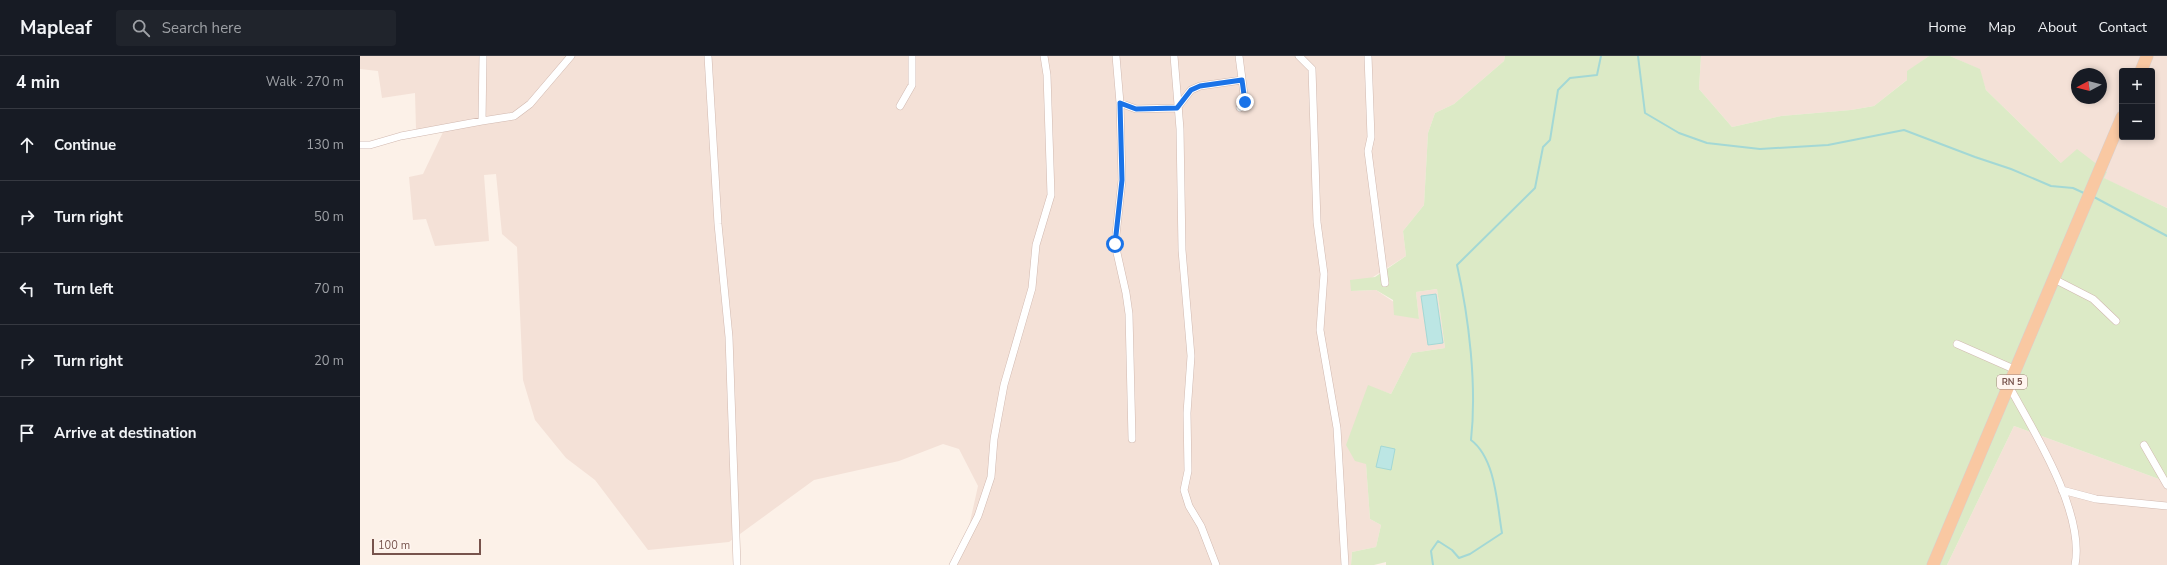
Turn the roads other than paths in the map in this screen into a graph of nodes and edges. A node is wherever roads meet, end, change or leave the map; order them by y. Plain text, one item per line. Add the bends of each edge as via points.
1 (483, 56) edge
2 (571, 56) edge
3 (708, 56) edge
4 (912, 56) edge
5 (1044, 56) edge
6 (1116, 56) edge
7 (1174, 56) edge
8 (1240, 56) edge
9 (1299, 56) edge
10 (1368, 56) edge
11 (2147, 56) edge
12 (2142, 68) edge
13 (1242, 80) junction
14 (1120, 103) junction
15 (900, 106) dead end
16 (1177, 108) junction
17 (1240, 108) dead end
18 (482, 121) junction
19 (2119, 124) edge
20 (360, 145) edge
21 (2054, 279) junction
22 (1385, 283) dead end
23 (2116, 321) dead end
24 (1957, 344) dead end
25 (2016, 370) junction
26 (2010, 388) junction
27 (1132, 439) dead end
28 (2144, 445) dead end
29 (2167, 485) edge
30 (2062, 490) junction
31 (2167, 506) edge
32 (2076, 556) junction
33 (737, 565) edge
34 (953, 565) edge
35 (1216, 565) edge
36 (1345, 565) edge
37 (1933, 565) edge
38 (2075, 565) edge
39 (2081, 565) edge

1 - 18 street
2 - 18 street via 530,104 514,116
3 - 33 street via 718,224 729,336
4 - 15 street via 912,86
5 - 34 street via 1051,195 1036,245 1032,288 1004,385 994,439 991,477 978,516
6 - 14 street
7 - 16 street
8 - 13 street
9 - 36 street via 1312,69 1317,222 1324,274 1320,330 1337,428
10 - 22 street via 1371,137 1368,151
11 - 12 main road
13 - 16 street via 1200,86 1191,90
13 - 17 street via 1245,102
14 - 16 street via 1136,109
14 - 27 street via 1122,180 1115,244 1129,314
16 - 35 street via 1180,129 1181,245 1191,356 1187,413 1188,471 1184,490 1189,506 1202,526
18 - 20 street
19 - 21 main road, RN 5
21 - 23 street via 2093,299
21 - 25 main road, RN 5
24 - 25 street
25 - 26 main road, RN 5
26 - 30 street via 2043,445
26 - 37 main road, RN 5
28 - 29 street
30 - 31 street via 2096,499
30 - 32 street via 2076,540
32 - 38 street
32 - 39 street

